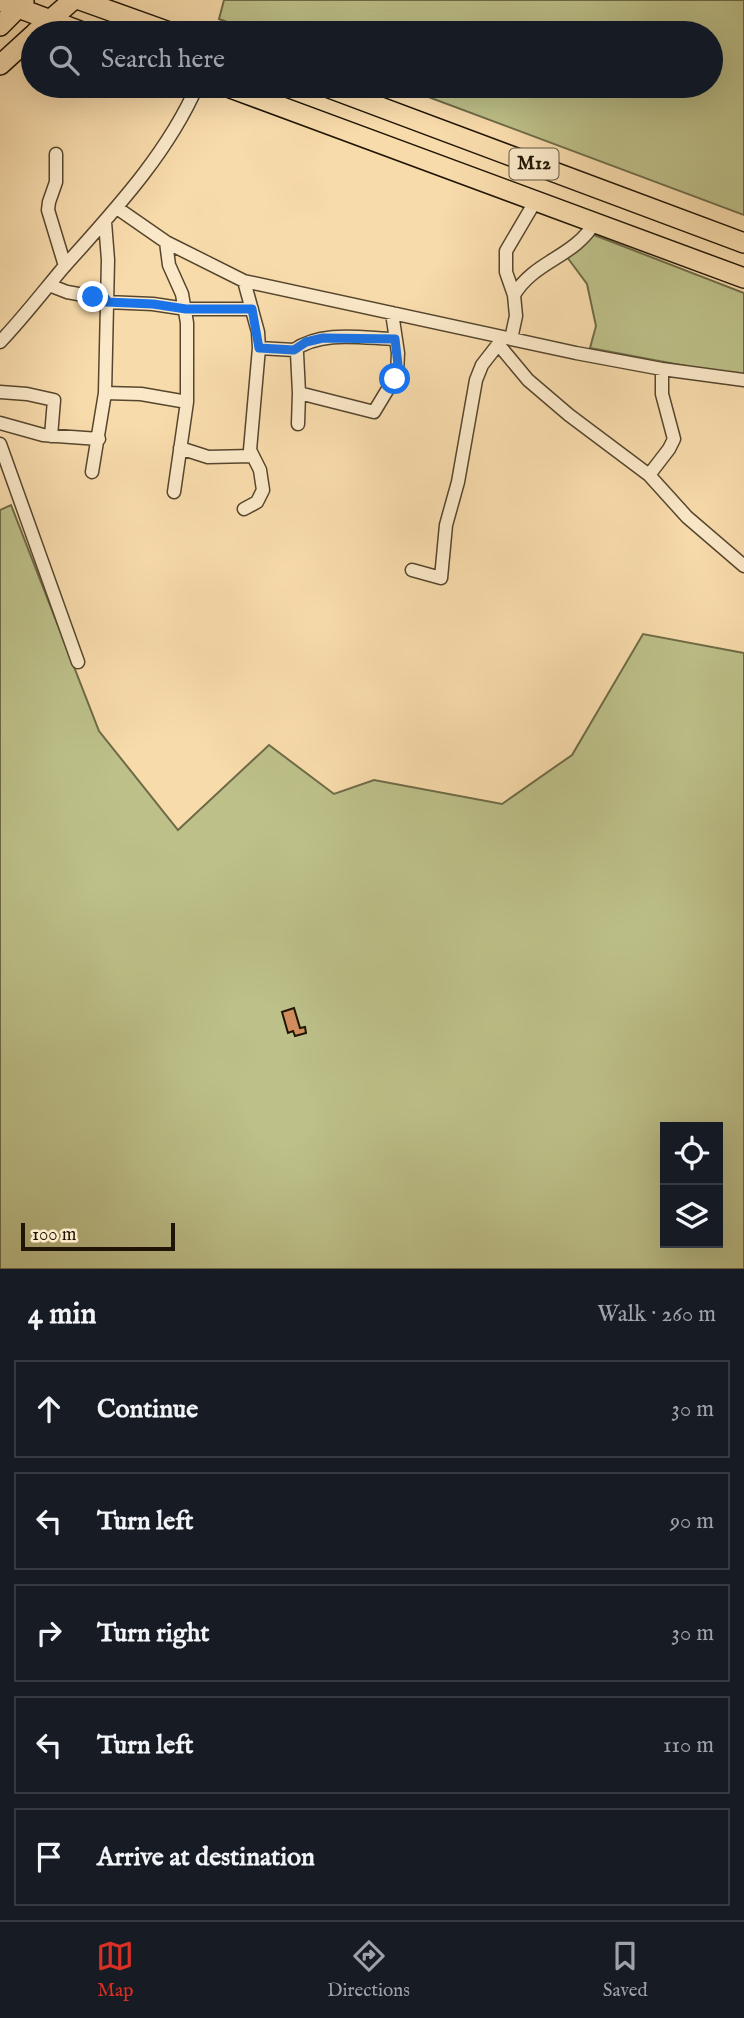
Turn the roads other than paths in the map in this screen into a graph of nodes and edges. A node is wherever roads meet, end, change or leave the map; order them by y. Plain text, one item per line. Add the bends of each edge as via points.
1 (73, 0) edge
2 (80, 0) edge
3 (15, 3) edge
4 (51, 19) junction
5 (49, 21) edge
6 (56, 21) edge
7 (139, 21) edge
8 (0, 26) edge
9 (21, 46) edge
10 (0, 65) edge
11 (190, 98) edge
12 (258, 98) edge
13 (356, 98) edge
14 (56, 154) dead end
15 (536, 200) junction
16 (117, 208) junction
17 (105, 222) junction
18 (595, 222) junction
19 (166, 242) junction
20 (744, 243) edge
21 (65, 266) junction
22 (744, 278) edge
23 (244, 281) junction
24 (49, 285) junction
25 (514, 295) junction
26 (106, 301) junction
27 (186, 309) junction
28 (252, 309) junction
29 (392, 313) junction
30 (395, 339) junction
31 (504, 340) junction
32 (0, 342) edge
33 (259, 348) junction
34 (294, 350) junction
35 (662, 369) junction
36 (744, 380) edge
37 (0, 392) edge
38 (105, 393) junction
39 (299, 393) junction
40 (187, 402) junction
41 (0, 424) edge
42 (298, 425) dead end
43 (51, 436) junction
44 (99, 439) junction
45 (0, 444) edge
46 (180, 448) junction
47 (252, 456) junction
48 (92, 472) dead end
49 (649, 475) junction
50 (174, 492) dead end
51 (244, 509) dead end
52 (744, 547) edge
53 (741, 563) edge
54 (412, 570) dead end
55 (78, 662) dead end

1 - 4 main road
2 - 7 main road
3 - 4 main road
3 - 8 main road
4 - 5 main road
4 - 6 main road
9 - 10 main road
11 - 16 street via 170,135
12 - 15 main road, M12
13 - 20 main road, M12
14 - 21 street via 57,182 48,210
15 - 18 main road, M12
15 - 25 street via 506,251 506,272
16 - 17 street
16 - 19 street
17 - 21 street
17 - 26 street
18 - 22 main road, M12
18 - 25 street via 584,239 533,272
19 - 23 street
19 - 27 street via 169,265
21 - 24 street
23 - 28 street
23 - 29 street
24 - 26 street
24 - 32 street
25 - 31 street via 516,316
26 - 27 street
26 - 38 street
27 - 28 street
27 - 40 street
28 - 33 street
29 - 30 street
29 - 31 street
30 - 34 street via 323,338
30 - 39 street via 397,374 375,411
31 - 35 street
31 - 49 street via 528,380
31 - 54 street via 482,365 476,380 446,525 441,578
33 - 34 street
33 - 47 street
34 - 39 street via 299,356
35 - 36 street
35 - 49 street via 662,394 674,439
37 - 43 street via 54,400
38 - 40 street
38 - 44 street
39 - 42 street
40 - 46 street
41 - 43 street
43 - 44 street
44 - 48 street
45 - 55 street
46 - 47 street via 208,457
46 - 50 street
47 - 51 street via 263,490 257,502
49 - 53 street via 687,517
52 - 53 street

